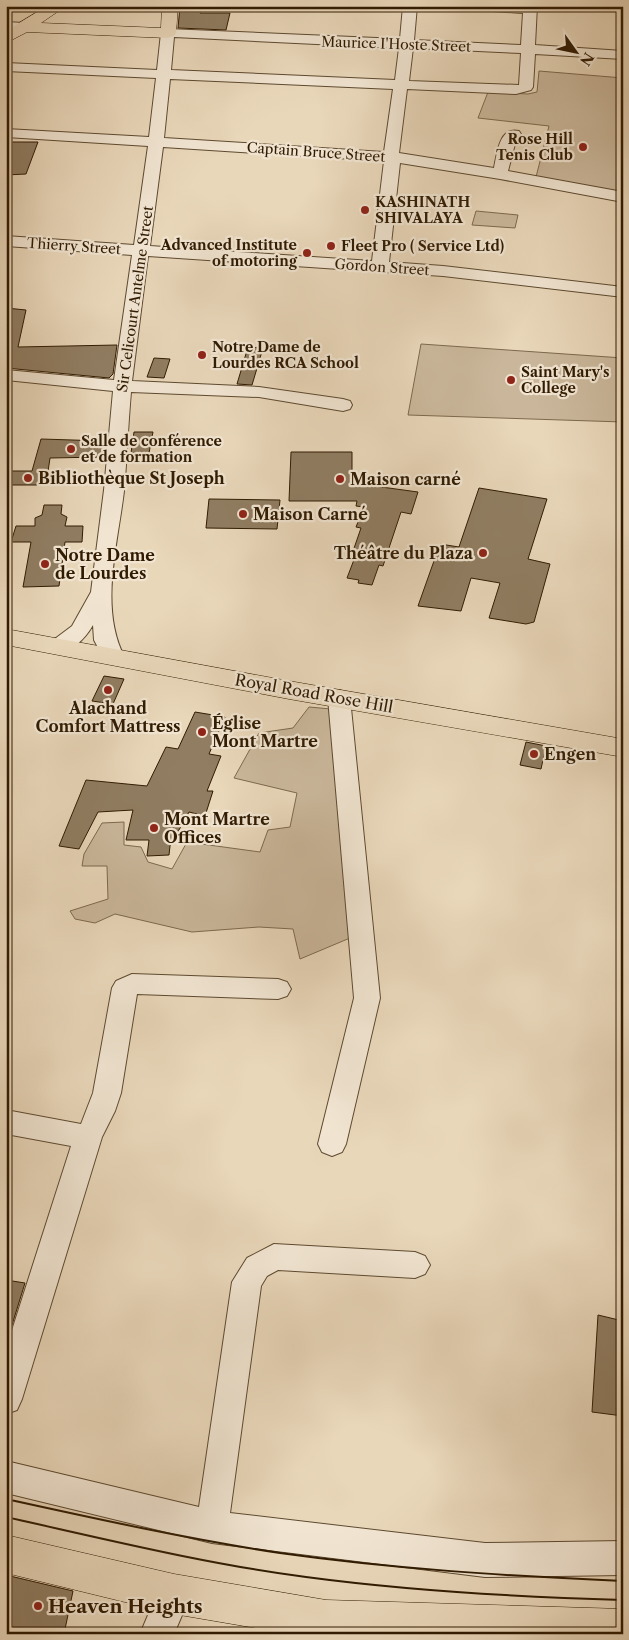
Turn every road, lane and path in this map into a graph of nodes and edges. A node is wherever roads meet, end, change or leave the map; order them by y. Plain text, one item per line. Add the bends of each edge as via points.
1 (58, 6) edge
2 (170, 6) edge
3 (410, 6) edge
4 (476, 6) edge
5 (530, 8) edge
6 (6, 26) edge
7 (24, 27) junction
8 (168, 33) junction
9 (6, 38) edge
10 (407, 43) junction
11 (530, 48) junction
12 (623, 56) edge
13 (6, 67) edge
14 (164, 74) junction
15 (401, 86) junction
16 (6, 133) edge
17 (514, 134) dead end
18 (156, 142) junction
19 (392, 157) junction
20 (500, 174) junction
21 (623, 197) edge
22 (6, 241) edge
23 (141, 251) junction
24 (380, 266) junction
25 (623, 292) edge
26 (6, 375) edge
27 (122, 386) junction
28 (343, 405) dead end
29 (101, 592) junction
30 (6, 637) edge
31 (60, 646) junction
32 (113, 656) junction
33 (339, 698) junction
34 (623, 748) edge
35 (278, 989) dead end
36 (6, 1122) edge
37 (88, 1137) junction
38 (332, 1144) dead end
39 (415, 1265) dead end
40 (6, 1399) edge
41 (6, 1477) edge
42 (212, 1527) junction
43 (6, 1554) edge
44 (623, 1558) edge
45 (174, 1594) junction
46 (321, 1627) edge
47 (623, 1629) edge
48 (157, 1634) edge

1 - 7 main road
2 - 8 main road, Sir Celicourt Antelme Street
3 - 10 street
4 - 5 street
5 - 11 street
6 - 7 street
7 - 8 main road
7 - 9 main road
8 - 10 street, Maurice I'Hoste Street
8 - 14 street, Sir Celicourt Antelme Street
10 - 11 street, Maurice I'Hoste Street
10 - 15 street
11 - 12 street, Maurice I'Hoste Street
11 - 15 street via 526,87 516,90
13 - 14 street
14 - 15 street
14 - 18 street, Sir Celicourt Antelme Street
15 - 19 street
16 - 18 street, Captain Bruce Street
17 - 20 street via 509,138
18 - 19 street, Captain Bruce Street
18 - 23 street, Sir Celicourt Antelme Street
19 - 20 street, Captain Bruce Street
19 - 24 street
20 - 21 street, Captain Bruce Street
22 - 23 street, Thierry Street
23 - 24 street, Gordon Street
23 - 27 street, Sir Celicourt Antelme Street
24 - 25 street, Gordon Street
26 - 27 street
27 - 28 street via 259,392
27 - 29 street, Sir Celicourt Antelme Street via 114,490
29 - 31 street, Sir Celicourt Antelme Street via 80,630
29 - 32 street, Sir Celicourt Antelme Street via 105,640
30 - 31 main road, Royal Road Rose Hill
31 - 32 main road, Royal Road Rose Hill
32 - 33 main road, Royal Road Rose Hill
33 - 34 main road, Royal Road Rose Hill
33 - 38 street via 367,998
35 - 37 street via 128,985 124,991 107,1093
36 - 37 street
37 - 40 street
39 - 42 street via 274,1257 257,1267 247,1282
41 - 42 street
42 - 44 street via 486,1560
43 - 45 main road
45 - 46 main road
45 - 48 street
46 - 47 main road

